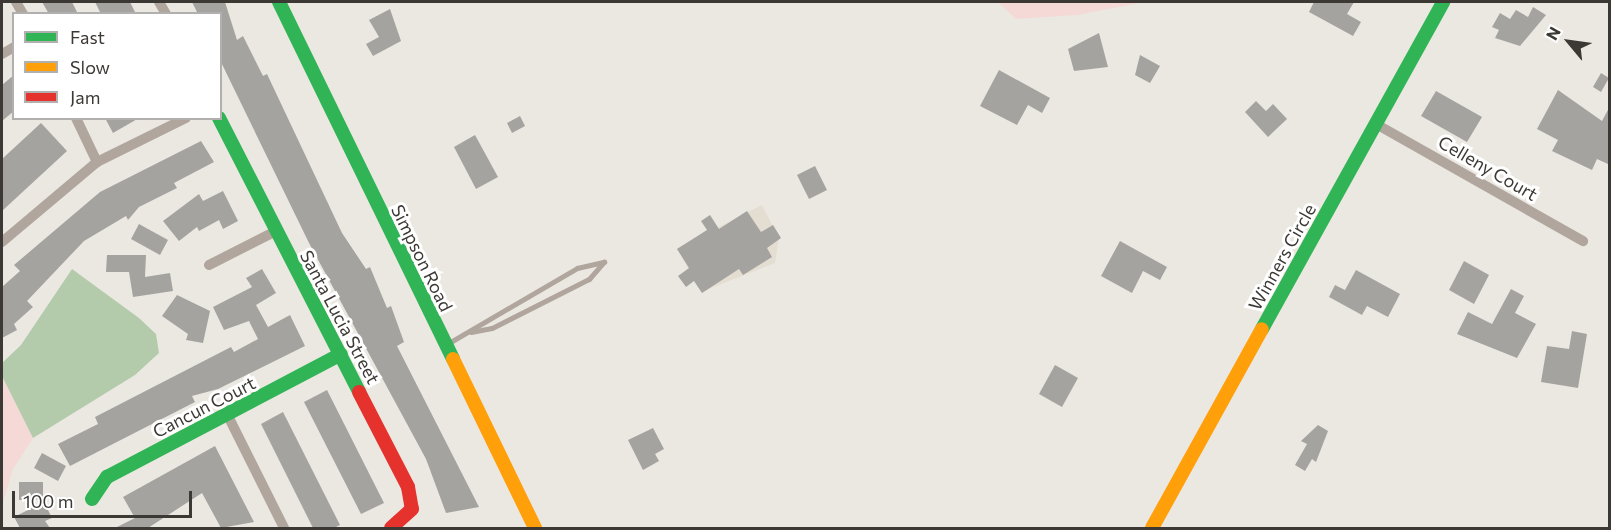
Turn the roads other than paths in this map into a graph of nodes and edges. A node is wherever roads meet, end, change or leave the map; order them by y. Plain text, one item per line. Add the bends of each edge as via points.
1 (279, 2) edge
2 (1443, 2) edge
3 (77, 120) edge
4 (182, 120) edge
5 (220, 120) edge
6 (1376, 124) junction
7 (98, 162) junction
8 (274, 232) junction
9 (1583, 241) dead end
10 (2, 242) edge
11 (209, 265) dead end
12 (469, 332) junction
13 (444, 346) junction
14 (341, 354) junction
15 (228, 416) junction
16 (92, 500) dead end
17 (284, 528) edge
18 (391, 528) edge
19 (535, 528) edge
20 (1152, 528) edge

1 - 13 street, Simpson Road
2 - 6 street, Winners Circle
3 - 7 street
4 - 7 street
5 - 8 street, Santa Lucia Street
6 - 9 street, Celleny Court
6 - 20 street, Winners Circle
7 - 10 street
8 - 11 street
8 - 14 street, Santa Lucia Street
12 - 12 lane via 492,328 589,279 604,262 577,268 485,317
12 - 13 lane
13 - 19 street, Simpson Road
14 - 15 street, Cancun Court
14 - 18 street, Santa Lucia Street via 408,487 412,509
15 - 16 street, Cancun Court via 107,477
15 - 17 street

